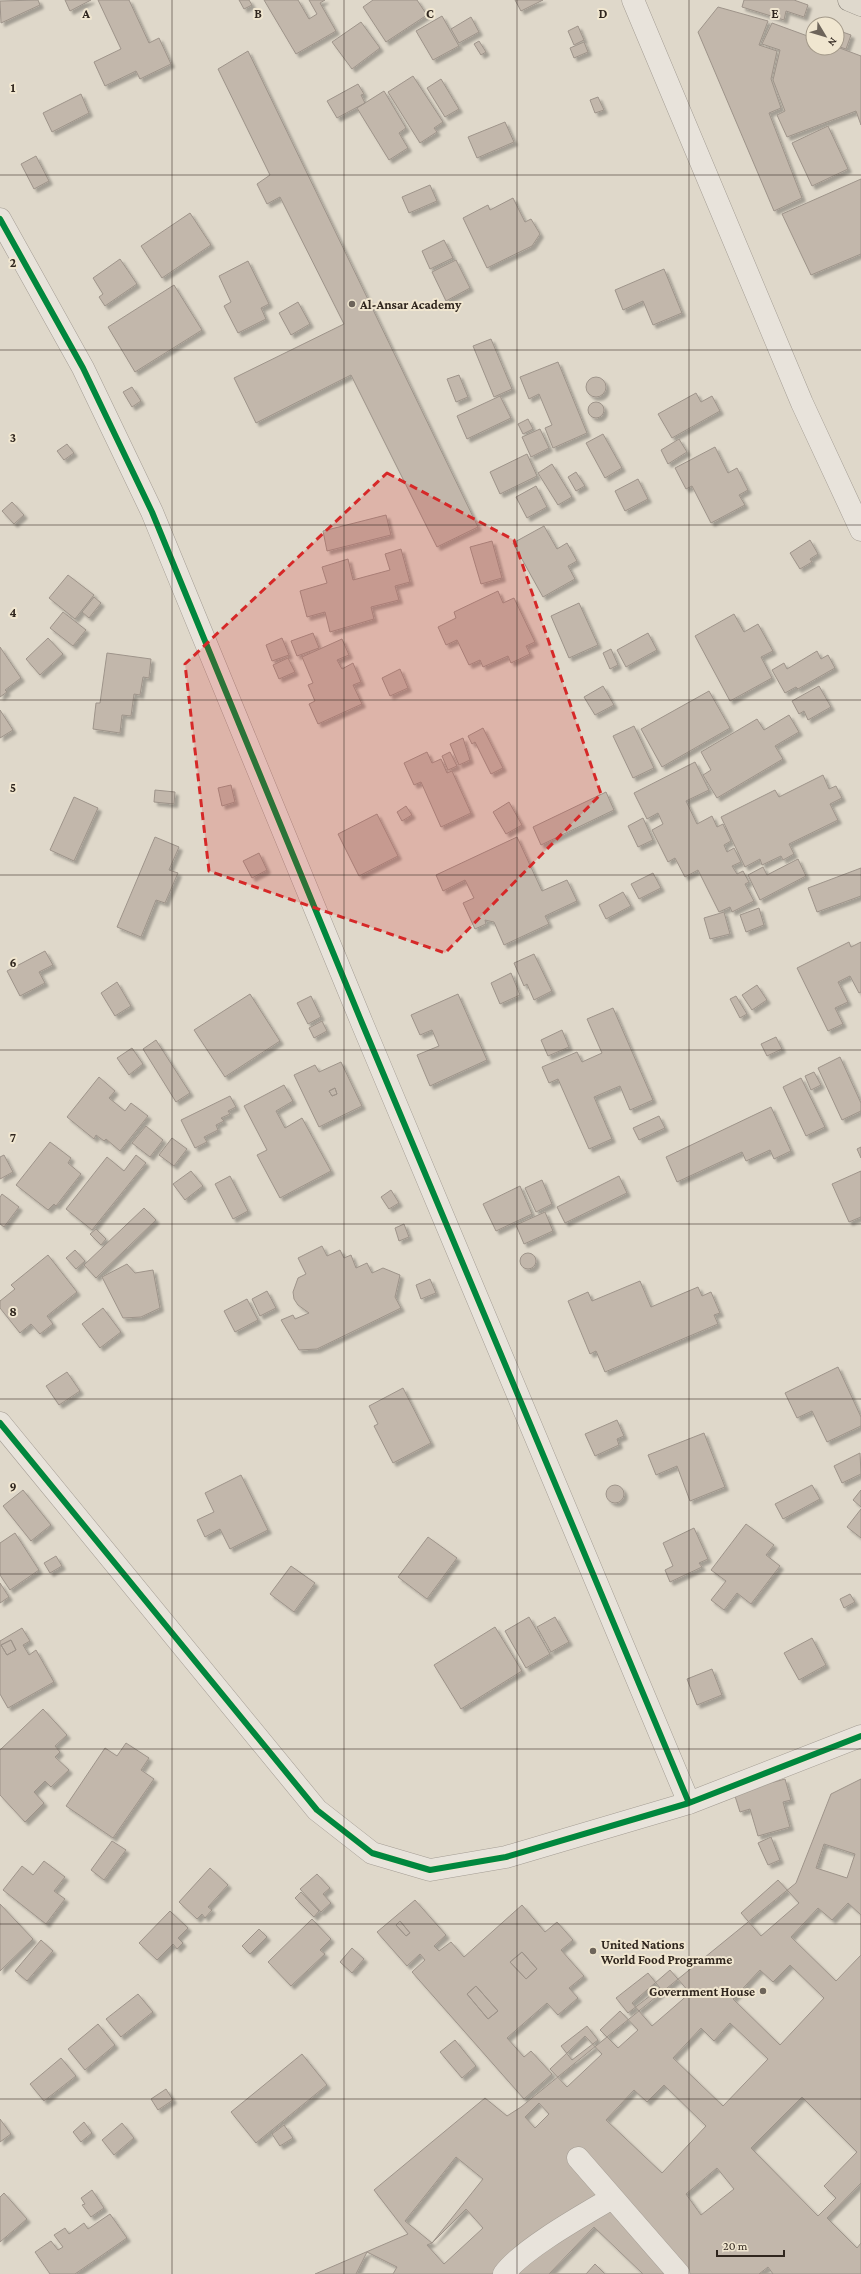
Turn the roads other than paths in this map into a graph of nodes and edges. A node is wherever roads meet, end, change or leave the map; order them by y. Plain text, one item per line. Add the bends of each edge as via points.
1 (633, 0) edge
2 (849, 0) edge
3 (861, 5) edge
4 (0, 219) edge
5 (861, 530) edge
6 (0, 1423) edge
7 (861, 1736) edge
8 (689, 1803) junction
9 (578, 2158) dead end
10 (612, 2198) junction
11 (504, 2274) edge
12 (679, 2274) edge

1 - 5 street via 802,403
2 - 3 main road
4 - 8 street via 83,368 152,512 374,1052
6 - 8 street via 317,1810 372,1853 430,1870 506,1857
7 - 8 street
9 - 10 street
10 - 11 street via 539,2245 510,2266
10 - 12 street

